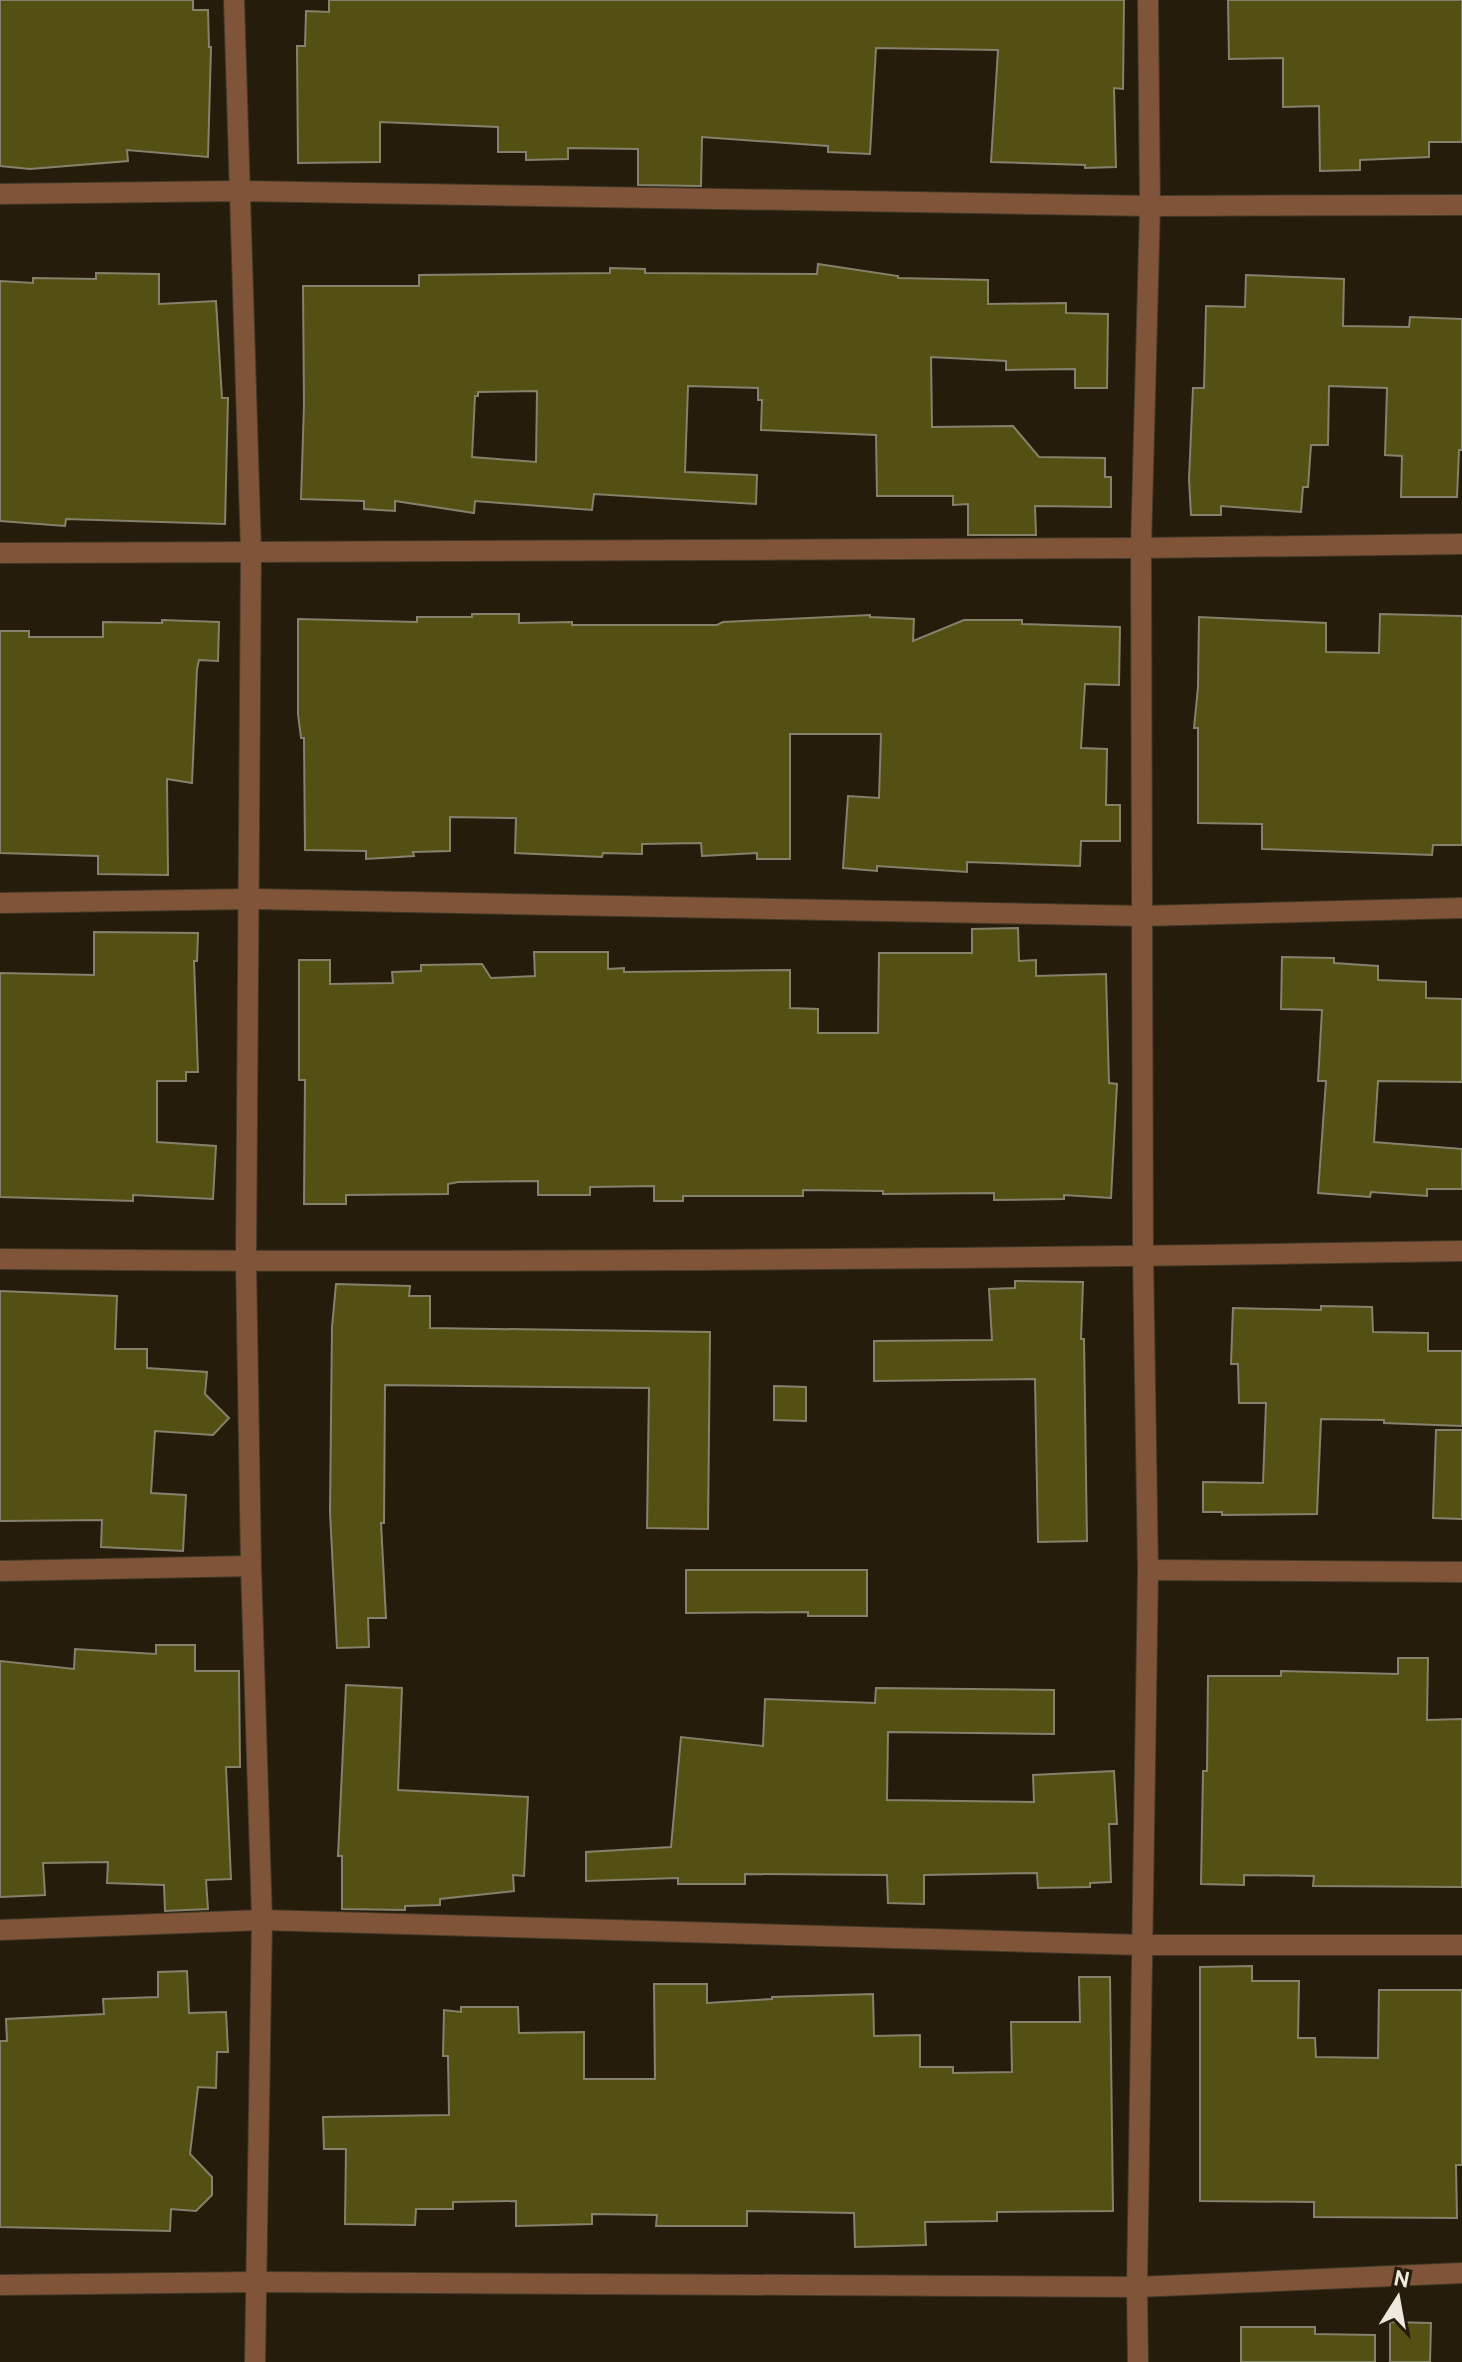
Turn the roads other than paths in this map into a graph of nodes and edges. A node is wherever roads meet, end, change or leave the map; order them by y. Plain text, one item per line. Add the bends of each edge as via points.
1 (234, 0) edge
2 (1148, 0) edge
3 (238, 191) junction
4 (0, 194) edge
5 (1462, 205) edge
6 (1150, 206) junction
7 (1462, 544) edge
8 (1141, 548) junction
9 (251, 552) junction
10 (0, 553) edge
11 (249, 899) junction
12 (0, 903) edge
13 (1462, 908) edge
14 (1143, 916) junction
15 (1462, 1251) edge
16 (1143, 1256) junction
17 (0, 1259) edge
18 (246, 1261) junction
19 (251, 1566) junction
20 (1148, 1570) junction
21 (0, 1571) edge
22 (1462, 1572) edge
23 (262, 1920) junction
24 (0, 1930) edge
25 (1143, 1945) junction
26 (1462, 1945) edge
27 (1462, 2273) edge
28 (258, 2282) junction
29 (0, 2285) edge
30 (1137, 2287) junction
31 (255, 2362) edge
32 (1138, 2362) edge

1 - 3 street
2 - 6 street
3 - 4 street
3 - 6 street
3 - 9 street
5 - 6 street
6 - 8 street
7 - 8 street
8 - 9 street
8 - 14 street
9 - 10 street
9 - 11 street
11 - 12 street
11 - 14 street
11 - 18 street
13 - 14 street
14 - 16 street
15 - 16 street
16 - 18 street
16 - 20 street
17 - 18 street
18 - 19 street
19 - 21 street
19 - 23 street
20 - 22 street
20 - 25 street
23 - 24 street
23 - 25 street
23 - 28 street
25 - 26 street
25 - 30 street
27 - 30 street
28 - 29 street
28 - 30 street
28 - 31 street
30 - 32 street

